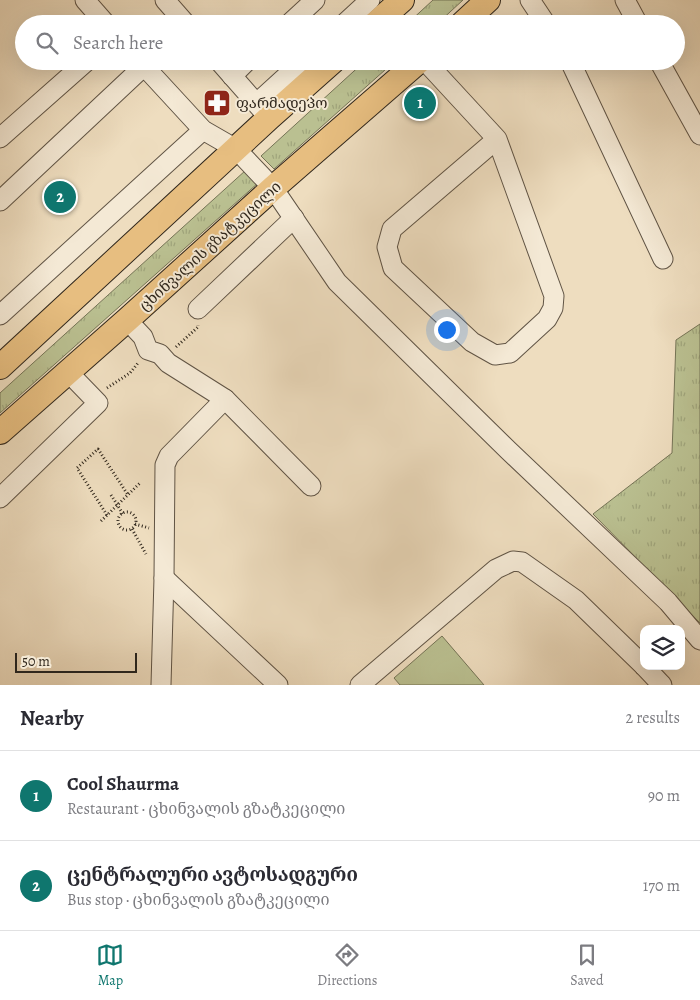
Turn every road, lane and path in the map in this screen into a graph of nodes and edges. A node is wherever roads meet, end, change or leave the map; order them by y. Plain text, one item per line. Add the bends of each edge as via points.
1 (85, 0) edge
2 (165, 0) edge
3 (315, 0) edge
4 (370, 0) edge
5 (402, 0) edge
6 (488, 0) edge
7 (530, 0) edge
8 (625, 0) edge
9 (98, 15) edge
10 (178, 15) edge
11 (299, 15) edge
12 (354, 15) edge
13 (385, 15) edge
14 (472, 15) edge
15 (540, 15) edge
16 (633, 15) edge
17 (77, 70) edge
18 (136, 70) edge
19 (148, 70) edge
20 (227, 70) edge
21 (238, 70) edge
22 (296, 70) edge
23 (320, 70) edge
24 (410, 70) edge
25 (433, 70) edge
26 (574, 70) edge
27 (664, 70) edge
28 (232, 76) junction
29 (263, 111) junction
30 (203, 130) junction
31 (700, 135) edge
32 (0, 138) edge
33 (497, 139) junction
34 (236, 149) junction
35 (273, 188) junction
36 (0, 201) edge
37 (294, 218) junction
38 (663, 259) dead end
39 (198, 309) joint
40 (0, 315) edge
41 (127, 320) junction
42 (154, 352) junction
43 (0, 367) edge
44 (68, 372) junction
45 (226, 399) junction
46 (98, 404) junction
47 (0, 432) edge
48 (141, 482) dead end
49 (311, 486) dead end
50 (111, 495) dead end
51 (128, 495) junction
52 (0, 498) edge
53 (118, 506) junction
54 (123, 514) junction
55 (107, 515) junction
56 (101, 521) dead end
57 (135, 524) junction
58 (151, 528) dead end
59 (164, 578) junction
60 (700, 640) edge
61 (640, 662) edge
62 (648, 670) edge
63 (161, 685) edge
64 (278, 685) edge
65 (360, 685) edge
66 (662, 685) edge

1 - 9 street
2 - 10 street
3 - 11 street
4 - 12 street
5 - 13 main road
6 - 14 main road
7 - 15 street
8 - 16 street
17 - 32 street
18 - 36 street
19 - 30 street
20 - 28 street
21 - 28 street
22 - 29 street
23 - 29 main road
24 - 35 main road, ცხინვალის გზატკეცილი
25 - 33 street
26 - 38 street
27 - 31 street
28 - 29 street
29 - 34 main road
30 - 34 street
30 - 40 street
33 - 33 street via 554,296 554,308 547,319 510,353 495,355 472,342 393,268 387,247 392,228
34 - 35 street
34 - 43 main road
35 - 37 street
35 - 41 main road, ცხინვალის გზატკეცილი
37 - 39 street
37 - 60 street via 337,282 668,602
39 - 42 path via 198,327 178,346
41 - 42 street
41 - 44 main road, ცხინვალის გზატკეცილი
42 - 45 street
42 - 46 path via 102,391
44 - 46 street
44 - 47 main road, ცხინვალის გზატკეცილი
45 - 49 street
45 - 59 street via 169,456 165,465
46 - 52 street
48 - 51 path
50 - 53 path
51 - 53 path
51 - 55 path via 98,449 77,468
53 - 54 path
53 - 55 path
54 - 57 path via 134,516
54 - 57 path via 119,521 122,528 129,530
55 - 56 path
57 - 58 path
59 - 63 street
59 - 64 street
61 - 65 street via 576,600 522,562 513,561 496,569
62 - 66 street

